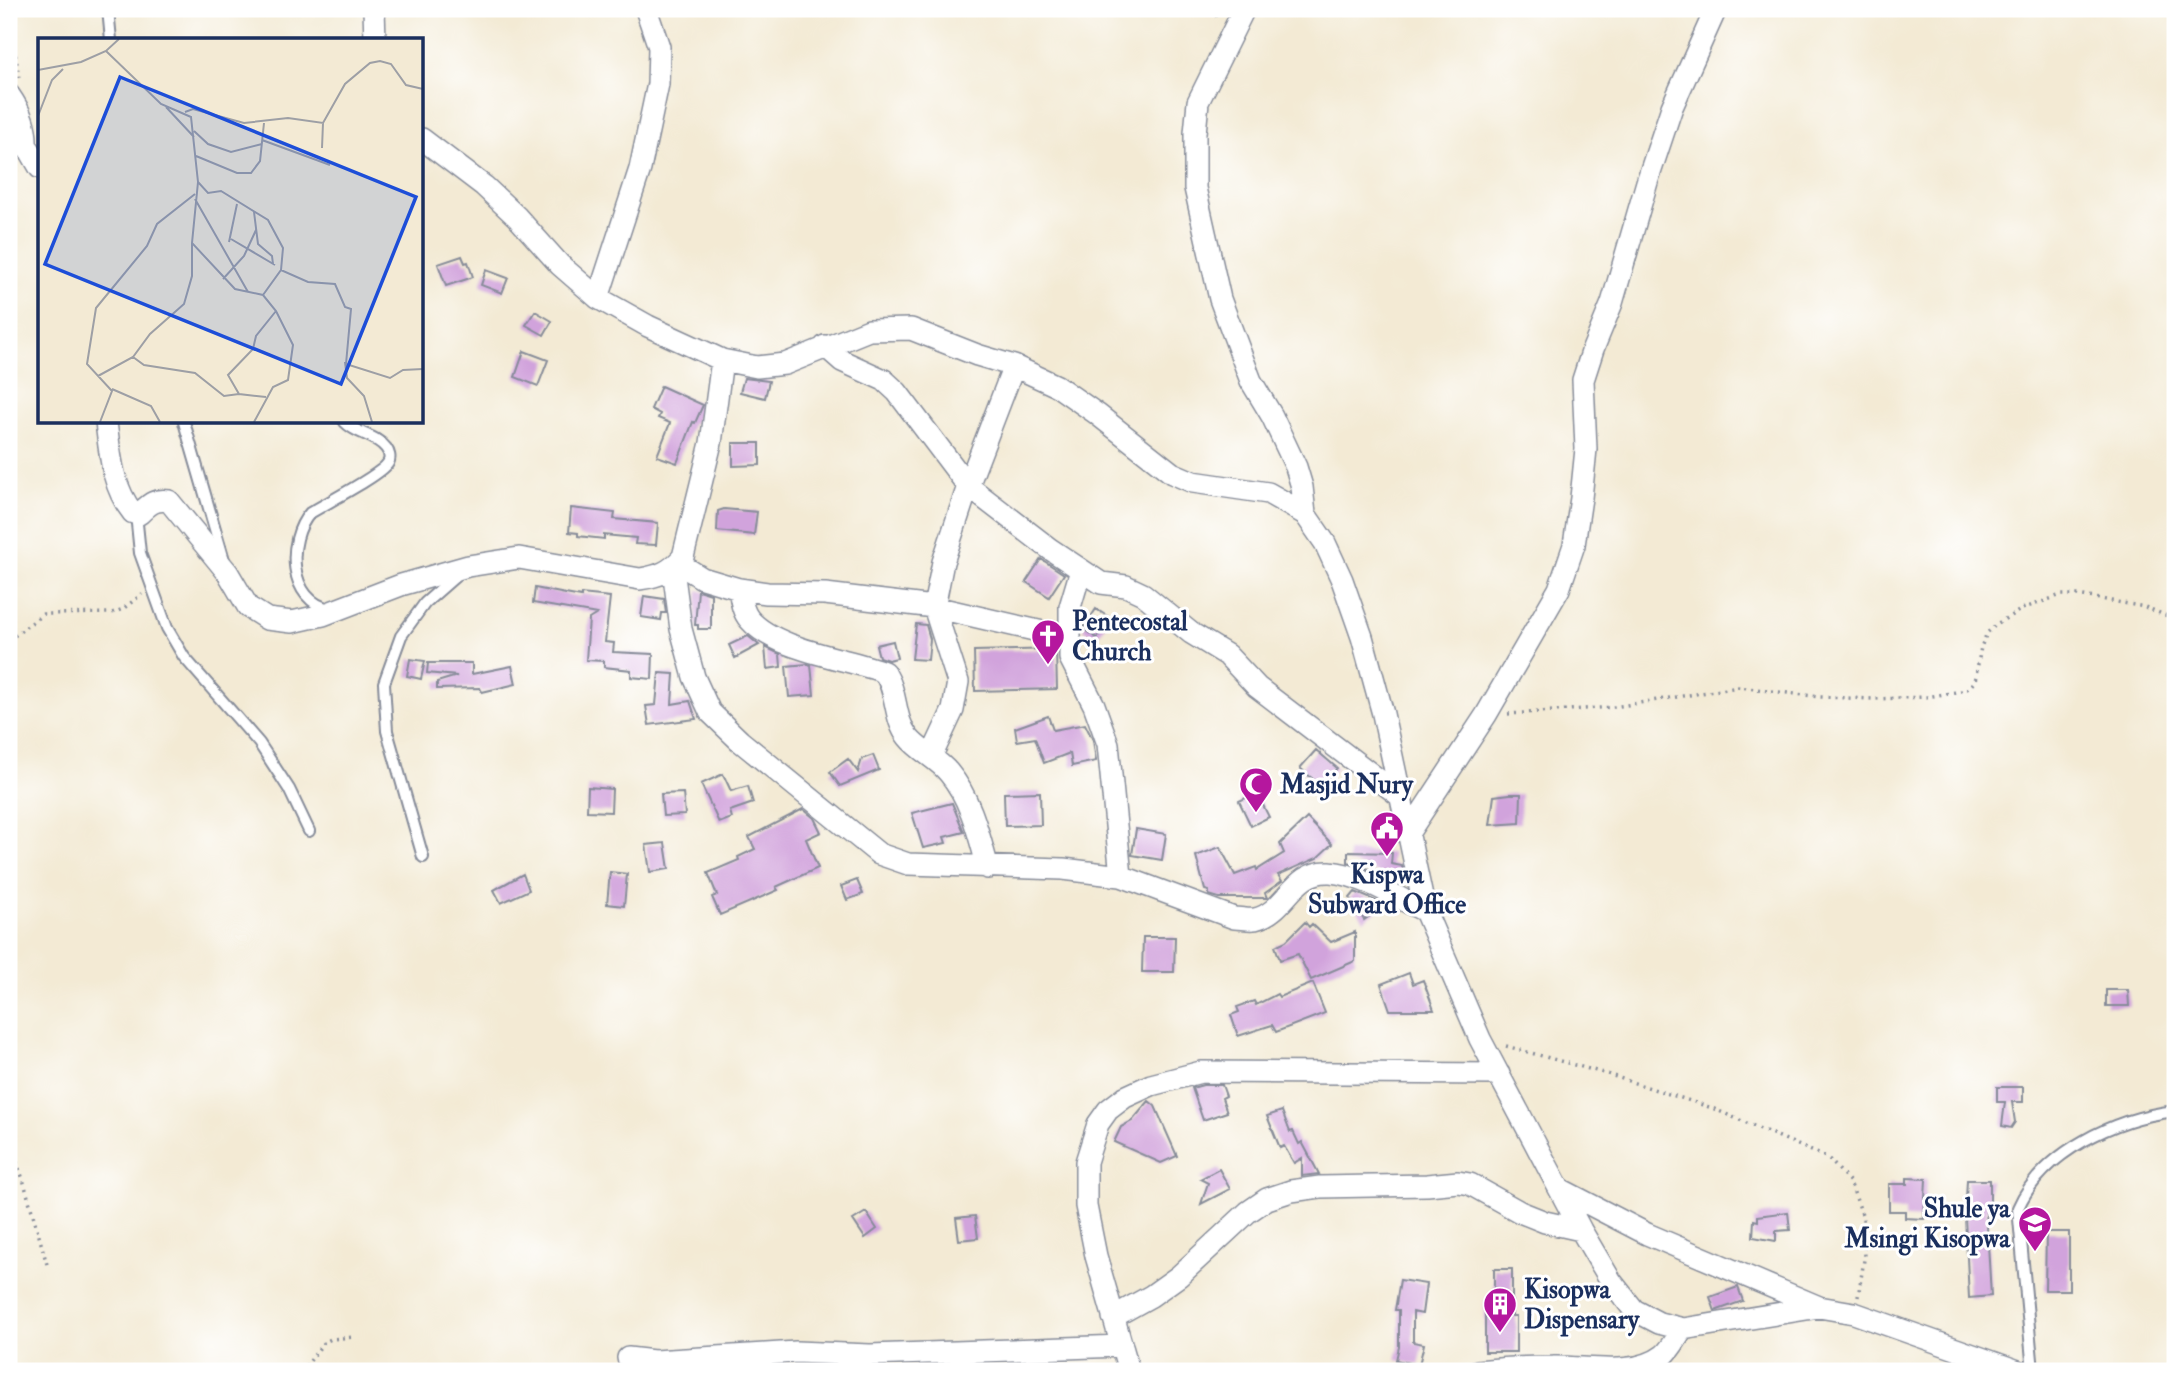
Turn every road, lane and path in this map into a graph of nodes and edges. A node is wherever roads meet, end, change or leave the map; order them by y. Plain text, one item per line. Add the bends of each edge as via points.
1 (108, 9) edge
2 (374, 9) edge
3 (646, 9) edge
4 (1244, 9) edge
5 (1716, 9) edge
6 (9, 35) edge
7 (111, 38) edge
8 (375, 38) edge
9 (14, 102) edge
10 (424, 141) edge
11 (17, 144) edge
12 (38, 164) edge
13 (598, 298) junction
14 (825, 346) junction
15 (722, 360) junction
16 (1014, 366) junction
17 (106, 424) edge
18 (185, 424) edge
19 (347, 424) edge
20 (968, 486) junction
21 (136, 514) junction
22 (1305, 514) junction
23 (468, 566) junction
24 (675, 566) junction
25 (1081, 570) junction
26 (228, 573) junction
27 (152, 586) junction
28 (739, 589) junction
29 (934, 607) junction
30 (337, 610) junction
31 (2175, 619) edge
32 (1069, 638) junction
33 (9, 640) edge
34 (1486, 715) junction
35 (931, 757) junction
36 (1400, 796) junction
37 (309, 831) dead end
38 (1409, 832) junction
39 (423, 857) dead end
40 (988, 868) junction
41 (1121, 876) junction
42 (1425, 911) junction
43 (1480, 1040) junction
44 (1499, 1074) junction
45 (2175, 1111) edge
46 (9, 1142) edge
47 (1560, 1189) junction
48 (1581, 1230) junction
49 (48, 1268) dead end
50 (1819, 1307) junction
51 (1854, 1313) junction
52 (1114, 1317) junction
53 (1683, 1328) junction
54 (354, 1337) dead end
55 (1122, 1346) junction
56 (628, 1358) dead end
57 (285, 1371) edge
58 (1129, 1371) edge
59 (1478, 1371) edge
60 (2018, 1371) edge
61 (2033, 1371) edge

1 - 7 lane
2 - 8 street
3 - 13 street via 659,47 658,84 640,169
4 - 22 street via 1198,102 1195,188 1220,299 1251,381 1296,467
5 - 34 street via 1672,107 1612,303 1583,380 1586,450 1574,545 1559,589
6 - 9 path via 19,79
9 - 11 street via 27,136
10 - 13 street via 484,186
11 - 12 street via 34,155
13 - 15 street
14 - 15 street via 785,364 757,367
14 - 16 street via 869,330 911,329
14 - 20 street via 897,392
15 - 24 street via 711,443 683,557
16 - 20 street
16 - 22 street via 1057,386 1172,474 1193,482 1268,493
17 - 21 street via 118,491
18 - 26 lane
19 - 30 lane via 379,441 387,449 388,464 310,513 296,534 295,556 303,589 315,604
20 - 25 street
20 - 29 street via 943,562
21 - 26 street via 149,502 169,501
21 - 27 lane via 139,553
22 - 36 street via 1325,543 1362,637
23 - 24 street via 519,558 639,579 659,576
23 - 30 street
23 - 39 lane via 425,603 401,636 384,683 387,731
24 - 28 street
24 - 40 street via 681,629 694,677 710,712 880,854 908,864
25 - 32 street via 1070,607
25 - 36 street via 1101,583 1143,594 1227,655 1257,687
26 - 30 street via 248,607 267,619 292,622
27 - 33 path via 134,602 112,612 43,614
27 - 37 lane via 167,628 184,657 259,743
28 - 29 street
28 - 35 street via 747,618 764,633 884,672 900,723
29 - 32 street
29 - 35 street via 958,682 953,710
31 - 34 path via 2145,607 2061,595 2022,609 1987,633 1975,681 1969,688 1927,697 1820,697 1739,687 1614,706
32 - 41 street via 1070,658 1108,744
34 - 38 street
35 - 40 street via 949,772 960,790
36 - 38 street
38 - 42 street
40 - 41 street via 1063,869
41 - 42 street via 1234,918 1253,919 1272,911 1309,875 1329,872 1362,881
42 - 43 street
43 - 44 street
43 - 51 path via 1712,1108 1828,1158 1850,1182 1863,1217 1864,1260
44 - 47 street
44 - 52 street via 1201,1072 1125,1097 1098,1124 1086,1162 1086,1206
45 - 61 lane via 2115,1126 2070,1150 2026,1190 2018,1208
46 - 49 path
47 - 48 street
47 - 50 street via 1647,1234
48 - 52 street via 1545,1222 1458,1182 1291,1191 1248,1212 1179,1276
48 - 53 street via 1634,1310
50 - 51 street
50 - 53 street
51 - 60 street
52 - 55 street
53 - 59 street via 1669,1350 1644,1365
54 - 57 path via 331,1339 307,1365
55 - 56 street via 870,1355 796,1352 654,1361
55 - 58 street

